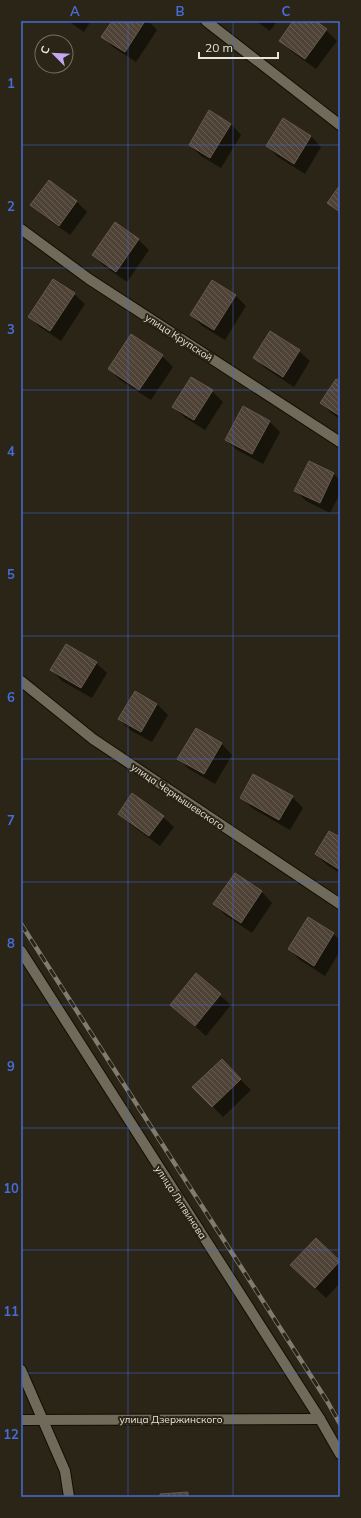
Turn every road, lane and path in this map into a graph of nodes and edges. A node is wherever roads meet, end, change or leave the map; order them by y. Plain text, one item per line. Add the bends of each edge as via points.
1 (206, 21) edge
2 (340, 125) edge
3 (21, 229) edge
4 (340, 442) edge
5 (21, 681) edge
6 (340, 904) edge
7 (21, 951) edge
8 (21, 1370) edge
9 (320, 1418) junction
10 (21, 1420) edge
11 (43, 1420) junction
12 (340, 1454) edge
13 (69, 1497) edge

1 - 2 street
3 - 4 street, улица Крупской via 89,279
5 - 6 street, улица Чернышевского via 93,739
7 - 9 street, улица Литвинова
8 - 11 street
9 - 11 street, улица Дзержинского
9 - 12 street, улица Литвинова
10 - 11 street, улица Дзержинского
11 - 13 street via 65,1471

